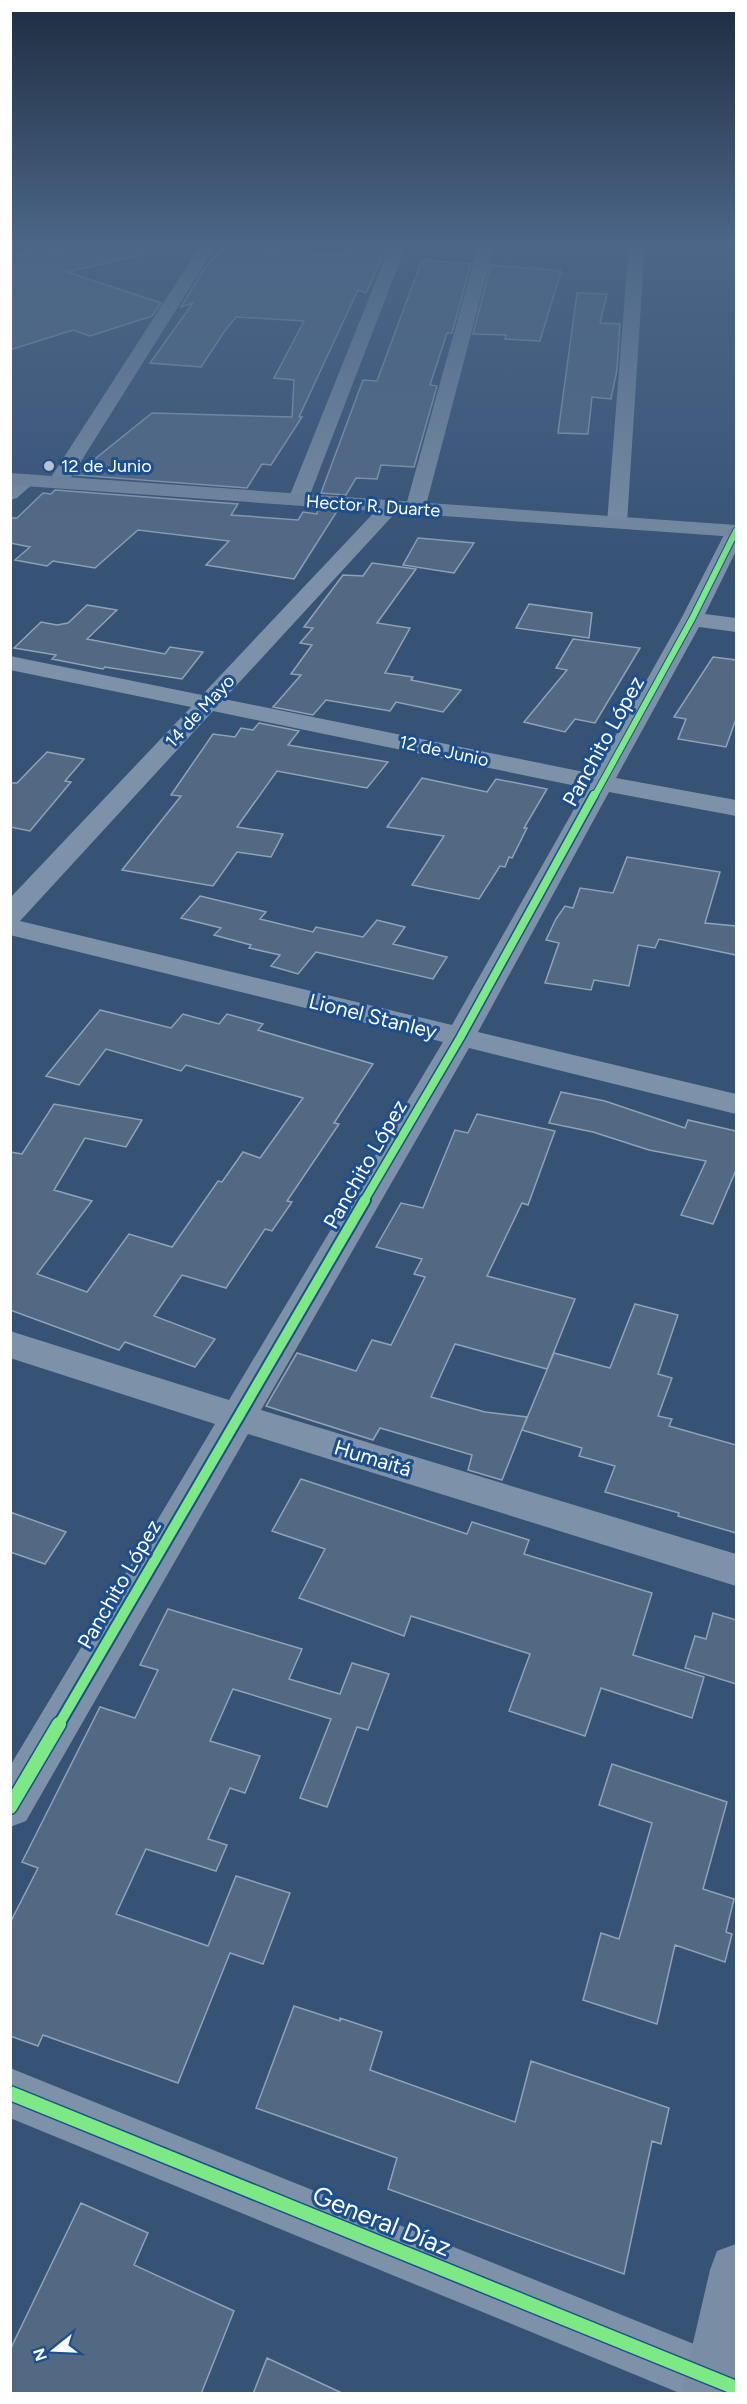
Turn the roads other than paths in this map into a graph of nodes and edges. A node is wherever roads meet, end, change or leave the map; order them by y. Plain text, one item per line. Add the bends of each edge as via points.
1 (139, 355) edge
2 (355, 355) edge
3 (457, 355) edge
4 (629, 355) edge
5 (19, 479) edge
6 (58, 482) junction
7 (10, 494) edge
8 (298, 500) junction
9 (390, 507) junction
10 (415, 509) junction
11 (617, 523) junction
12 (736, 531) edge
13 (692, 619) junction
14 (736, 625) edge
15 (10, 663) edge
16 (208, 703) junction
17 (600, 783) junction
18 (736, 808) edge
19 (10, 915) edge
20 (10, 927) edge
21 (460, 1038) junction
22 (736, 1104) edge
23 (10, 1344) edge
24 (237, 1417) junction
25 (736, 1570) edge
26 (10, 1808) edge
27 (10, 2094) edge
28 (736, 2270) edge
29 (719, 2386) edge

1 - 6 street
2 - 8 street
3 - 10 street
4 - 11 street
5 - 6 street, Hector R. Duarte
5 - 7 street
6 - 8 street, Hector R. Duarte
8 - 9 street, Hector R. Duarte
9 - 10 street, Hector R. Duarte
9 - 16 street, 14 de Mayo
10 - 11 street, Hector R. Duarte
11 - 12 street, Hector R. Duarte
12 - 13 street, Panchito López
13 - 14 street
13 - 17 street, Panchito López
15 - 16 street, 12 de Junio
16 - 17 street, 12 de Junio
16 - 19 street, 14 de Mayo
17 - 18 street, 12 de Junio
17 - 21 street, Panchito López
20 - 21 street, Lionel Stanley
21 - 22 street, Lionel Stanley
21 - 24 street, Panchito López
23 - 24 street, Humaitá
24 - 25 street, Humaitá
24 - 26 street, Panchito López
27 - 29 street, General Díaz
28 - 29 street

